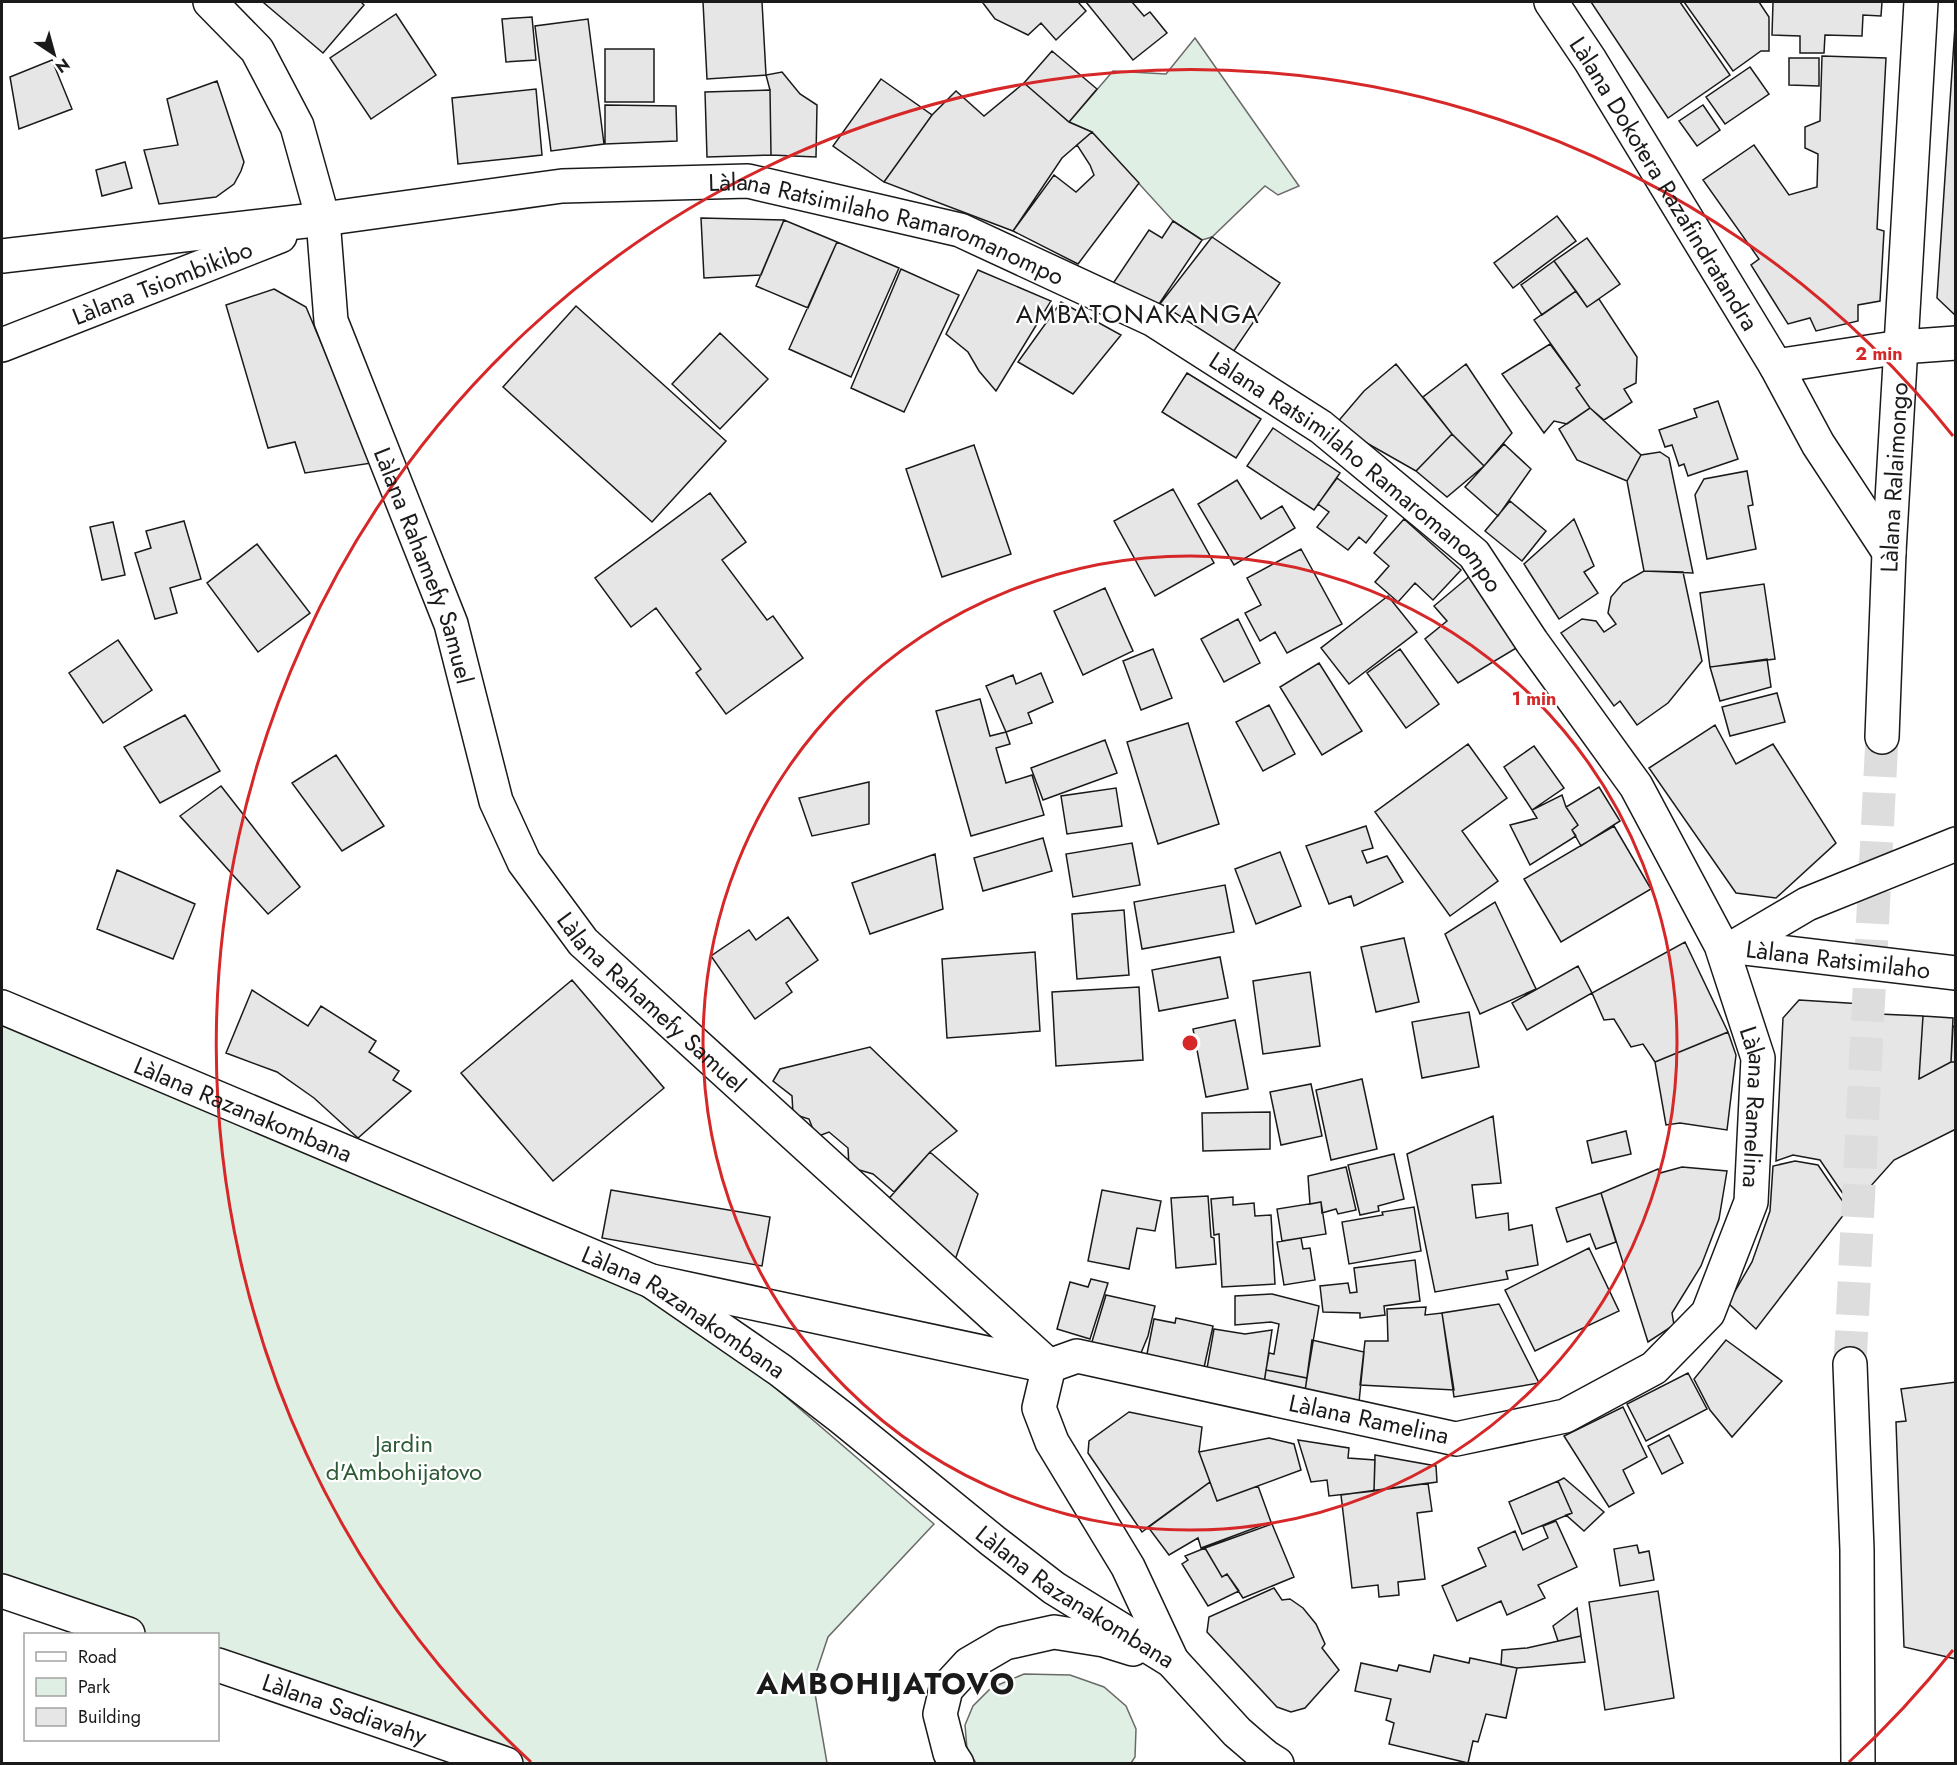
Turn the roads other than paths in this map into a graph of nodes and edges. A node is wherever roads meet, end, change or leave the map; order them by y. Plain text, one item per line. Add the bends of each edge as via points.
1 (210, 2) edge
2 (1551, 2) edge
3 (1921, 2) edge
4 (323, 219) junction
5 (2, 256) edge
6 (1956, 343) edge
7 (2, 345) edge
8 (1901, 347) junction
9 (1776, 366) junction
10 (1889, 552) junction
11 (1882, 737) tunnel mouth
12 (1956, 844) edge
13 (1727, 946) junction
14 (1956, 973) edge
15 (2, 1007) edge
16 (651, 1281) junction
17 (1851, 1364) tunnel mouth
18 (1049, 1366) junction
19 (2, 1591) edge
20 (122, 1633) edge
21 (1172, 1661) junction
22 (219, 1665) edge
23 (1859, 1725) junction
24 (506, 1764) edge
25 (957, 1764) edge
26 (1277, 1764) edge
27 (1838, 1764) edge
28 (1858, 1764) edge

1 - 4 street, Làlana Rahamefy Samuel via 257,50 297,126
2 - 9 street, Làlana Dokotera Razafindratandra
3 - 8 street, Làlana Ralaimongo
4 - 5 street
4 - 7 street, Làlana Tsiombikibo
4 - 13 street, Làlana Ratsimilaho Ramaromanompo via 562,186 748,181 960,230 1154,320 1321,427 1474,554 1636,786
4 - 18 street, Làlana Rahamefy Samuel via 331,321 451,624 496,801 524,862 583,942
6 - 8 street
8 - 9 street
8 - 10 street, Làlana Ralaimongo
9 - 10 street, Làlana Dokotera Razafindratandra via 1818,444
10 - 11 street, Làlana Ralaimongo
12 - 13 street via 1807,904
13 - 14 street, Làlana Ratsimilaho
13 - 18 street, Làlana Ramelina via 1758,1058 1751,1202 1708,1313 1654,1368 1564,1416 1456,1439 1077,1356
15 - 16 street, Làlana Razanakombana
16 - 18 street
16 - 21 street, Làlana Razanakombana via 780,1370 1054,1588
17 - 23 street
18 - 21 street via 1040,1408 1052,1442 1128,1567
19 - 20 street
21 - 25 street via 1104,1640 1054,1632 1005,1643 969,1664 946,1689 940,1714 950,1753
21 - 26 street, Làlana Razanakombana via 1237,1731
22 - 24 street, Làlana Sadiavahy
23 - 27 street
23 - 28 street

